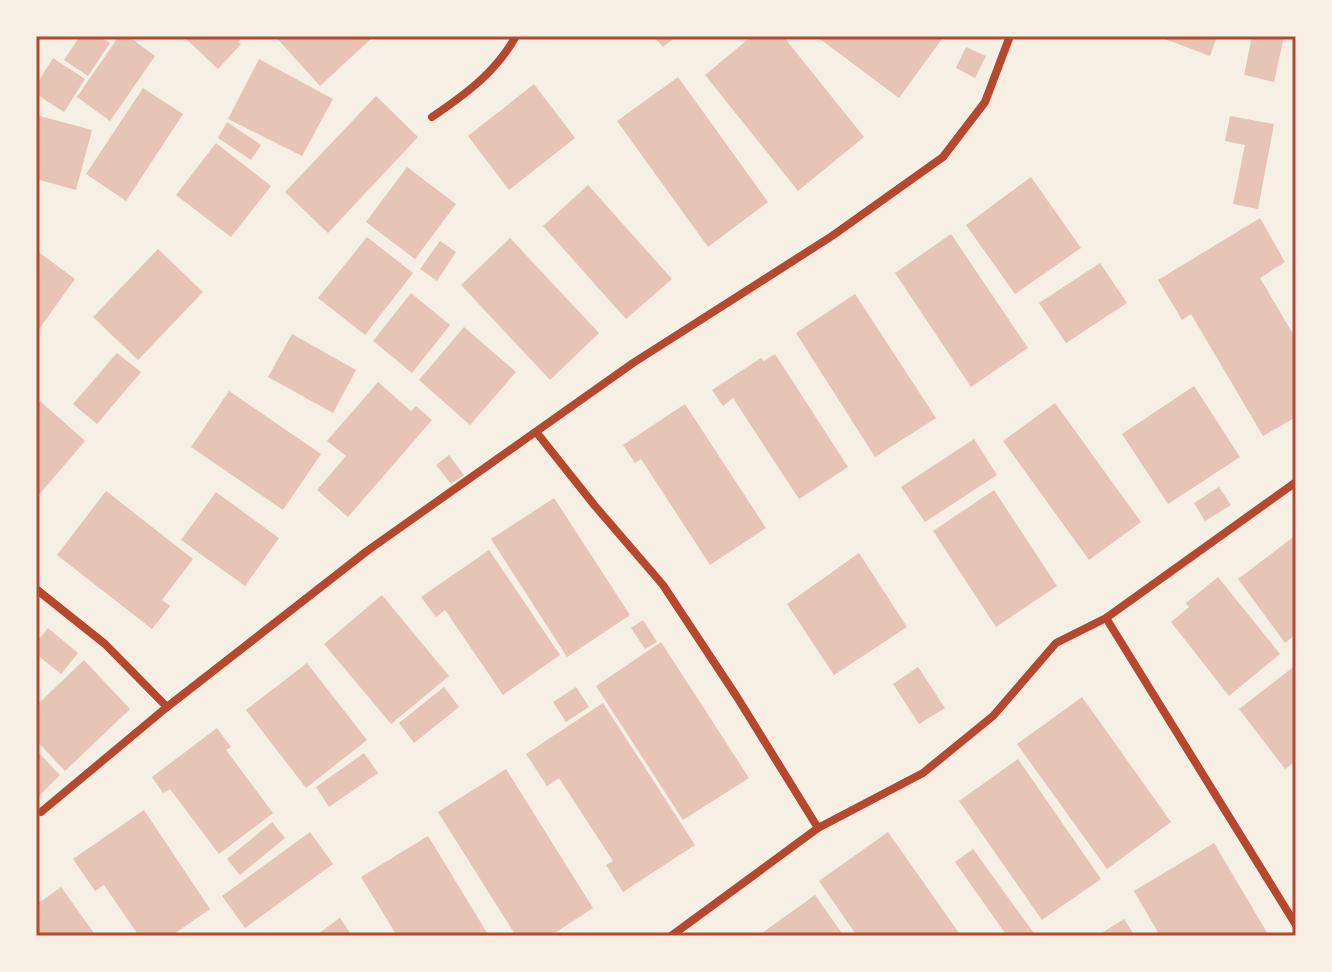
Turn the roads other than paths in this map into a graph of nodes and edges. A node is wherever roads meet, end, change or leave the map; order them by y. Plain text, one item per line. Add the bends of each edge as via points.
1 (516, 36) edge
2 (1010, 36) edge
3 (432, 117) dead end
4 (537, 433) junction
5 (1296, 482) edge
6 (36, 589) edge
7 (1106, 618) junction
8 (167, 707) junction
9 (41, 812) dead end
10 (818, 828) junction
11 (1296, 925) edge
12 (671, 936) edge

1 - 3 street via 489,75
2 - 4 street via 985,102 943,157
4 - 8 street via 367,551
4 - 10 street via 663,585
5 - 7 street
6 - 8 street via 105,644
7 - 10 street via 1056,643 993,716 923,773
7 - 11 street
8 - 9 street
10 - 12 street

